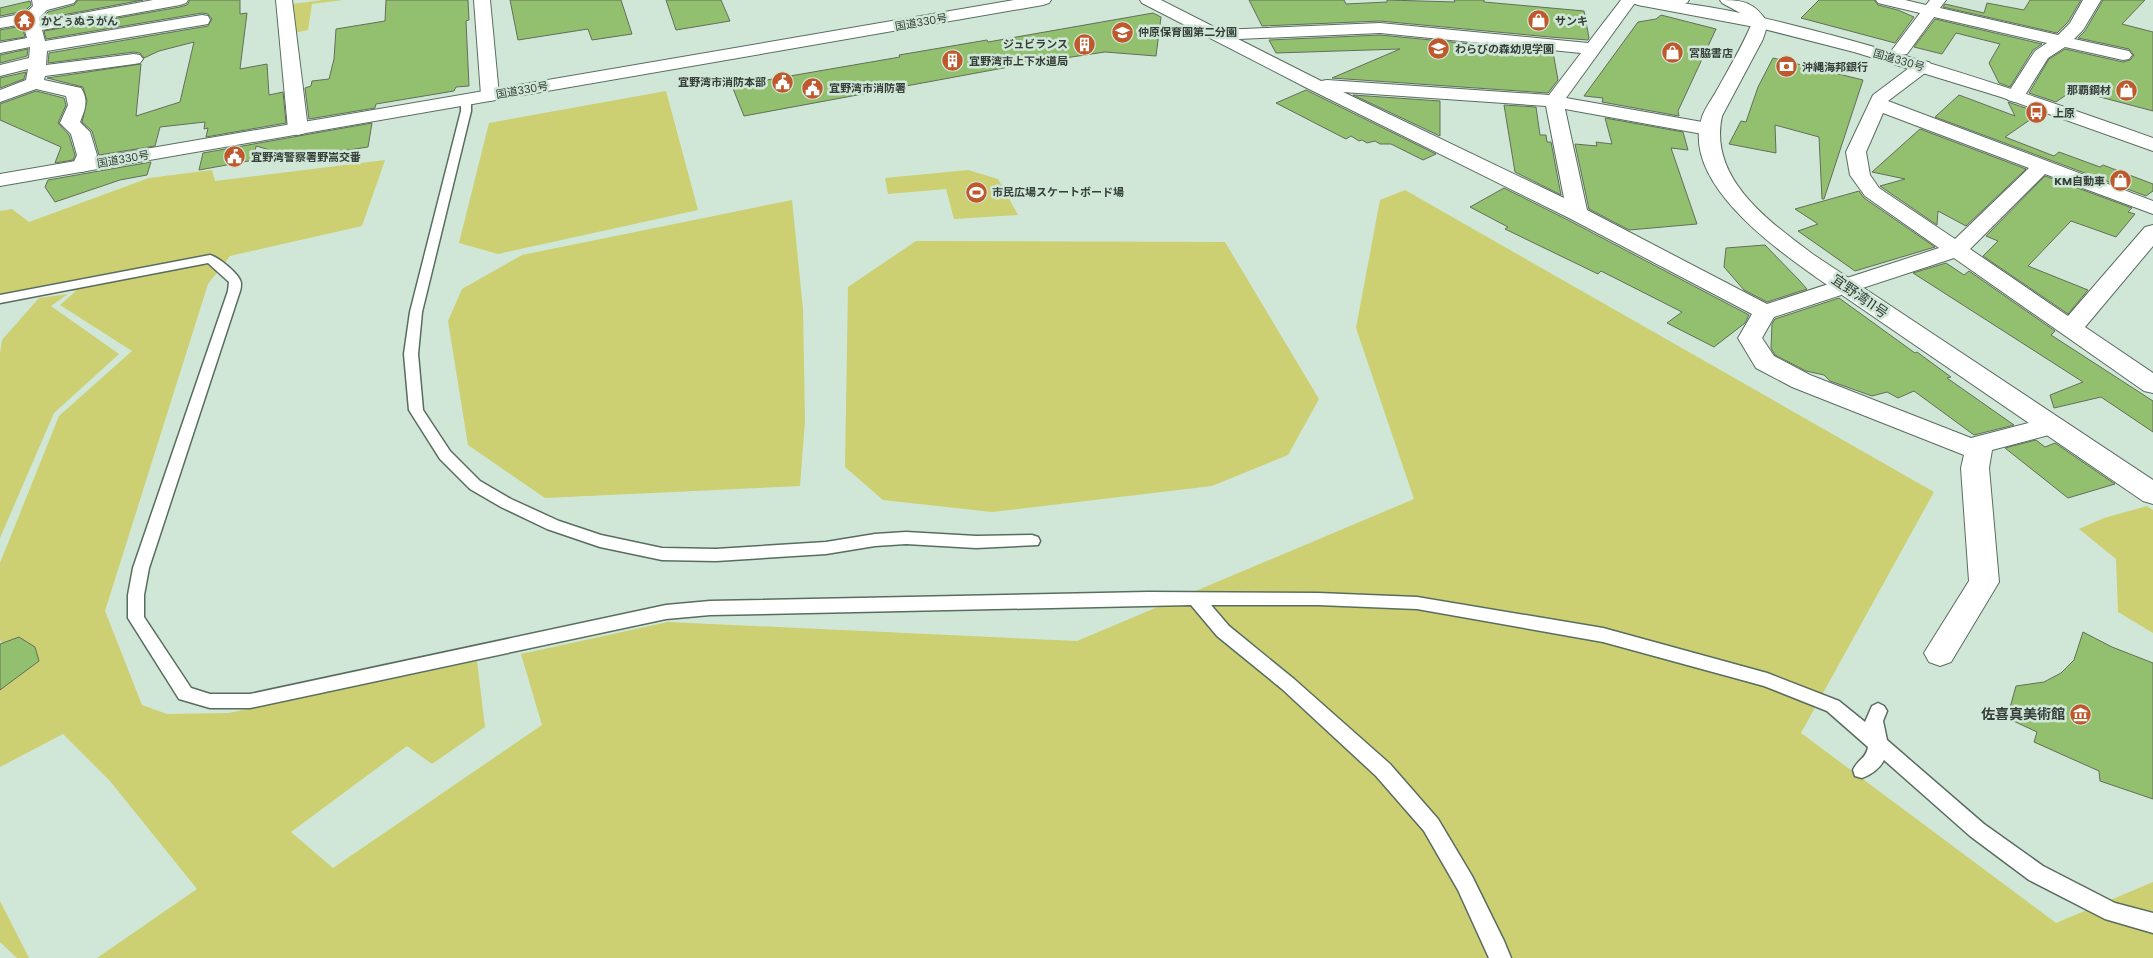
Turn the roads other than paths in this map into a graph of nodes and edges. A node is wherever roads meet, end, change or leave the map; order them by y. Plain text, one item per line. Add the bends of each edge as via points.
1 (68, 0) edge
2 (180, 0) edge
3 (284, 0) edge
4 (482, 0) edge
5 (1043, 0) edge
6 (1148, 0) edge
7 (1637, 0) edge
8 (1681, 0) edge
9 (1728, 0) edge
10 (1884, 0) edge
11 (2093, 0) edge
12 (1934, 6) edge
13 (202, 20) dead end
14 (0, 23) edge
15 (1760, 23) junction
16 (1216, 35) junction
17 (36, 39) edge
18 (2063, 40) junction
19 (0, 48) edge
20 (1593, 48) junction
21 (1901, 50) dead end
22 (2123, 55) dead end
23 (134, 58) dead end
24 (1923, 66) junction
25 (0, 72) edge
26 (1313, 84) junction
27 (490, 95) junction
28 (0, 96) edge
29 (2015, 96) junction
30 (466, 99) junction
31 (1554, 101) junction
32 (1878, 104) junction
33 (298, 129) junction
34 (1708, 129) junction
35 (2153, 145) edge
36 (82, 166) junction
37 (2041, 167) junction
38 (0, 180) edge
39 (2153, 208) edge
40 (1577, 213) junction
41 (2153, 232) edge
42 (1957, 250) junction
43 (1845, 286) junction
44 (0, 299) edge
45 (1765, 312) junction
46 (2070, 329) junction
47 (2153, 385) edge
48 (2051, 426) junction
49 (1979, 451) junction
50 (2153, 494) edge
51 (1032, 541) dead end
52 (1195, 598) junction
53 (1940, 653) dead end
54 (1878, 712) dead end
55 (1878, 744) junction
56 (1862, 770) dead end
57 (2153, 923) edge
58 (1500, 958) edge

1 - 17 main road
2 - 17 main road
3 - 33 main road
4 - 27 main road
5 - 27 main road, 国道330号
6 - 16 main road
7 - 8 main road
7 - 15 main road, 国道330号
7 - 20 main road
9 - 15 main road via 1752,12
10 - 12 main road
11 - 18 main road via 2086,28
12 - 18 main road
12 - 21 main road
13 - 17 main road
14 - 17 main road
15 - 24 main road, 国道330号
15 - 34 main road
16 - 20 main road via 1380,28
16 - 26 main road
17 - 19 main road
17 - 23 main road
17 - 25 main road
17 - 28 main road
17 - 36 main road via 74,92 77,105 70,122 80,132 87,155
18 - 22 main road
18 - 29 main road via 2041,55
20 - 31 main road
24 - 29 main road, 国道330号
24 - 32 main road via 1880,99
26 - 31 main road
26 - 40 main road
27 - 30 main road, 国道330号
29 - 35 main road, 国道330号
30 - 33 main road, 国道330号
30 - 51 lane via 466,111 416,312 411,354 416,410 445,455 475,485 553,525 600,541 662,554 725,555 906,538
31 - 34 main road
31 - 40 main road
32 - 37 main road
32 - 42 main road via 1856,152 1860,175 1872,192
33 - 36 main road, 国道330号
34 - 43 main road, 宜野湾11号 via 1718,170 1740,202 1774,235
36 - 38 main road, 国道330号
37 - 39 main road
37 - 42 main road
40 - 45 main road
41 - 46 main road
42 - 43 main road
42 - 46 main road
43 - 45 main road
43 - 48 main road, 宜野湾11号
44 - 52 lane via 210,260 235,281 141,568 136,595 136,618 185,694 210,700 250,701 666,612 710,608
45 - 49 main road via 1750,338 1765,362 1801,381
46 - 47 main road
48 - 49 main road via 1980,444
48 - 50 main road, 宜野湾11号
49 - 53 main road via 1975,468 1984,582
52 - 55 lane via 1417,603 1603,635 1767,680 1832,706
52 - 58 lane via 1224,631 1383,770 1430,825 1465,883
54 - 55 lane via 1874,721
55 - 56 lane via 1876,759
55 - 57 lane via 1977,830 2036,873 2112,912

